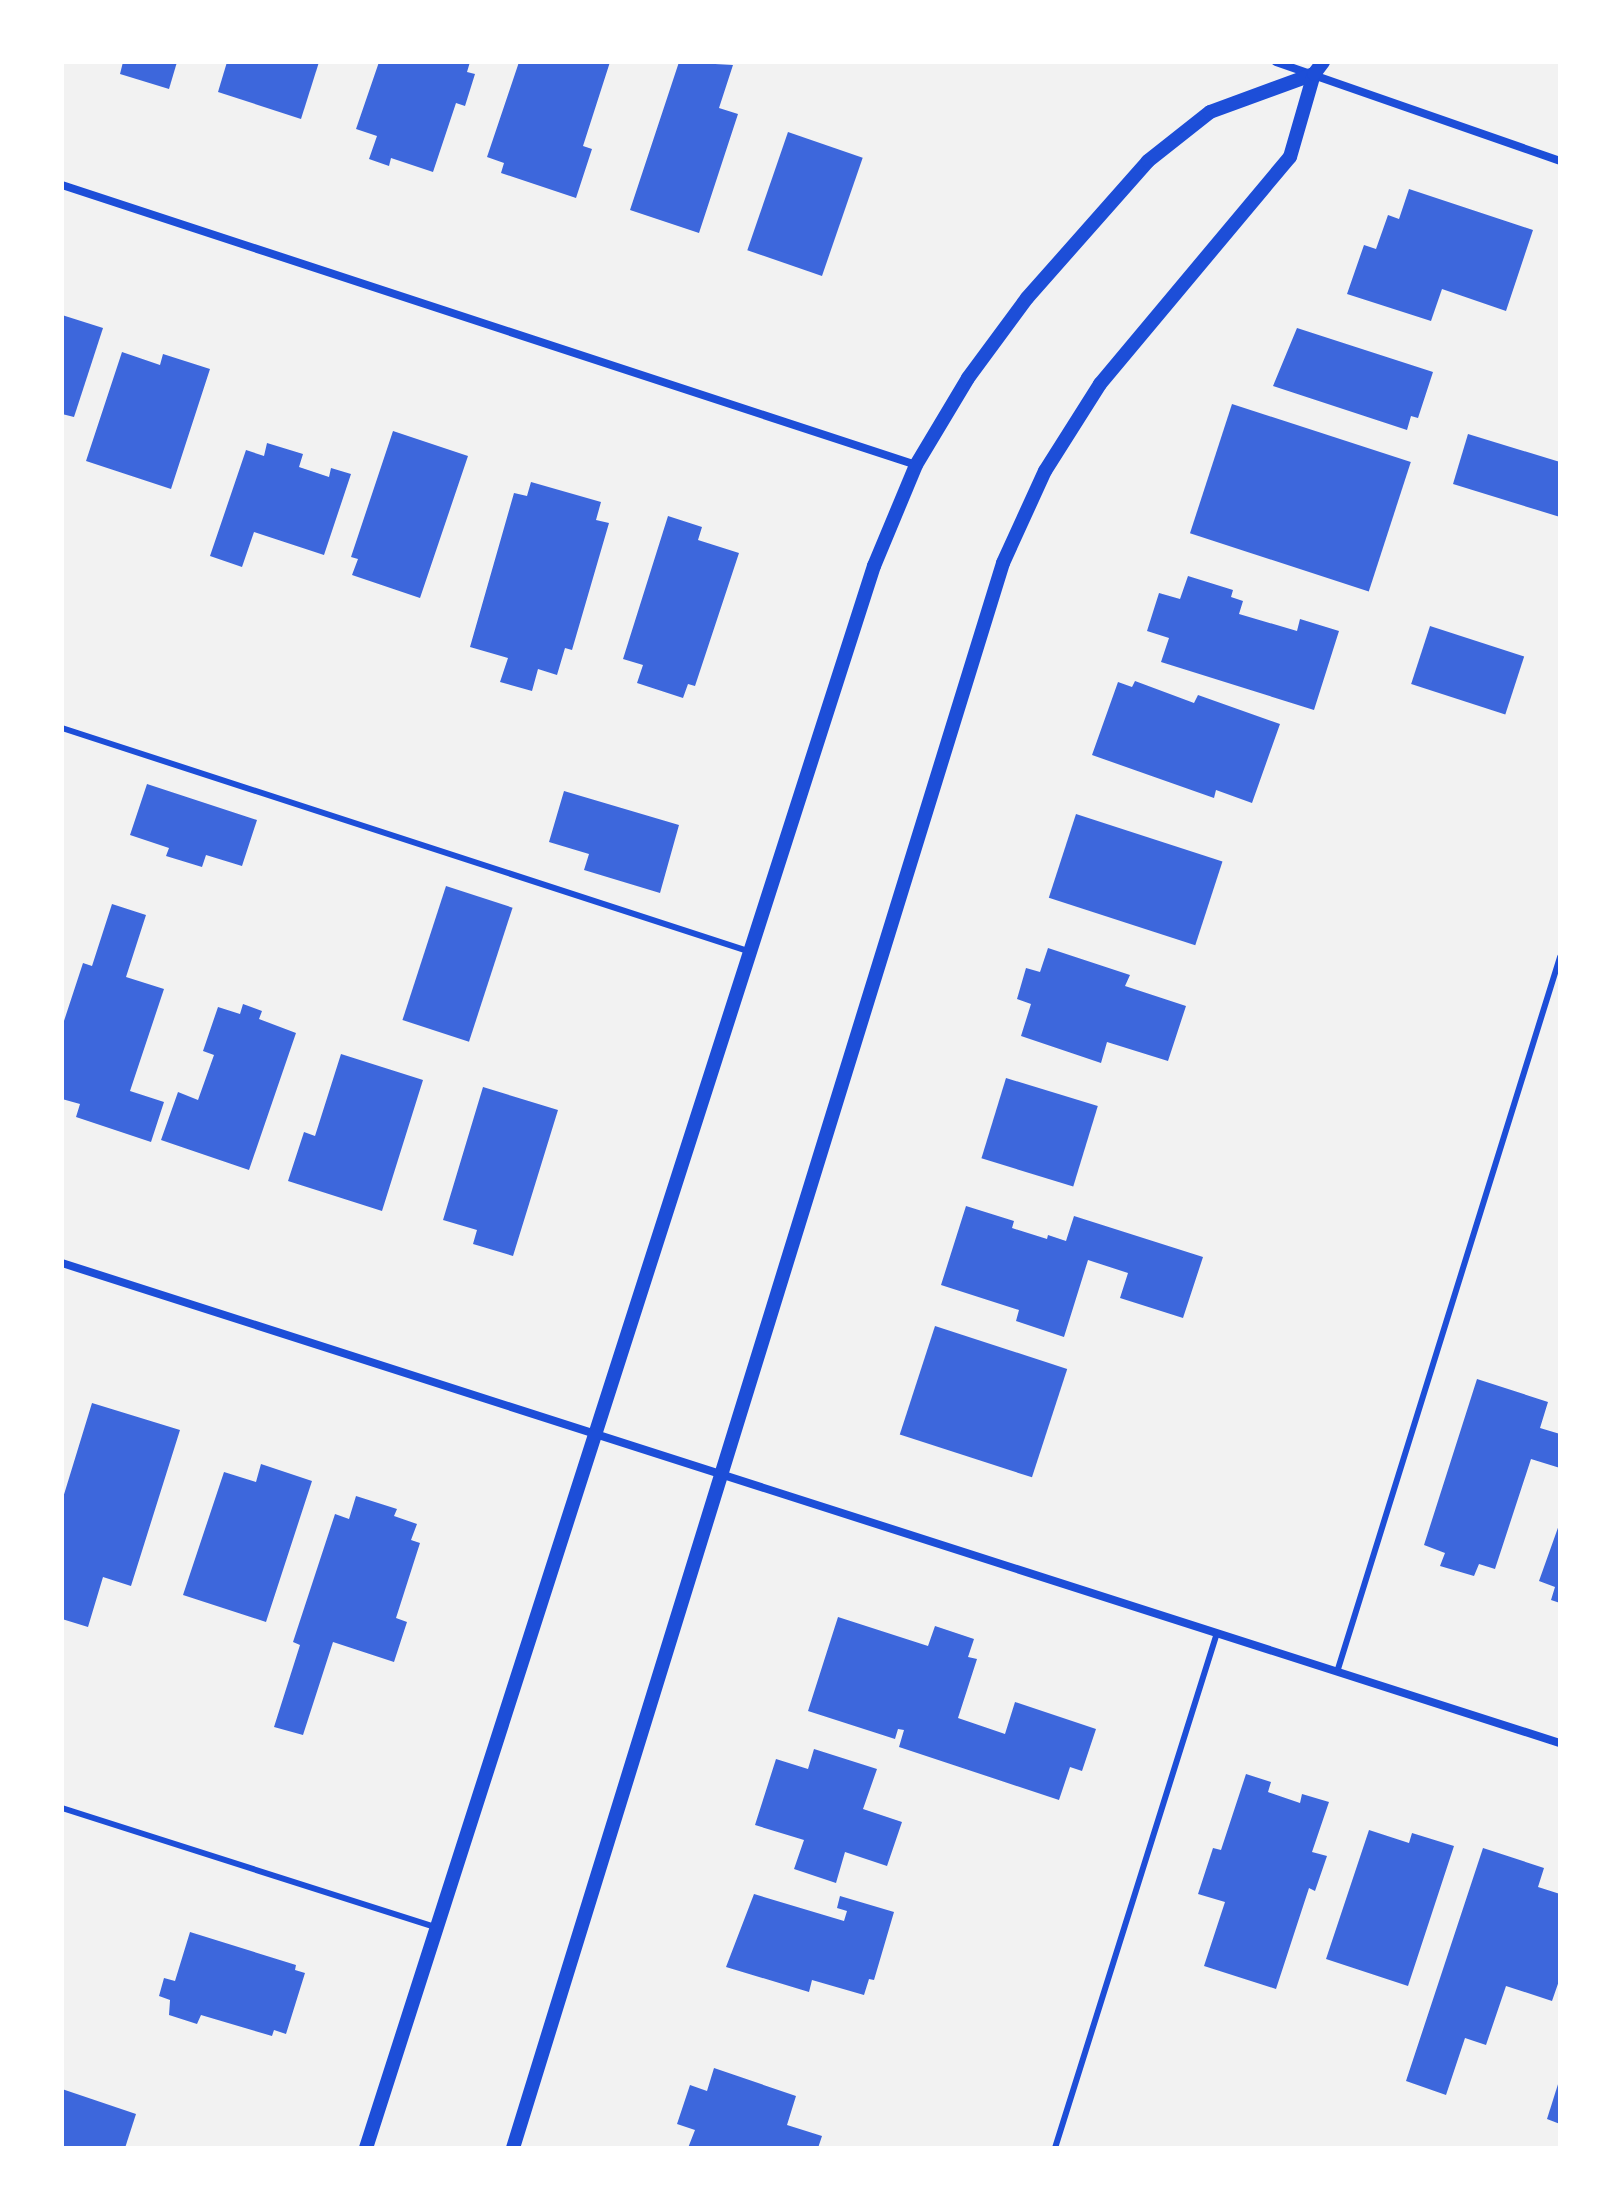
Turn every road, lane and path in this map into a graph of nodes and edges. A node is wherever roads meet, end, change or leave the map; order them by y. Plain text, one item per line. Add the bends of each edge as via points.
1 (1276, 62) edge
2 (1318, 68) edge
3 (1560, 161) edge
4 (62, 185) edge
5 (916, 465) junction
6 (62, 728) edge
7 (751, 952) junction
8 (1560, 957) edge
9 (62, 1263) edge
10 (596, 1435) junction
11 (723, 1473) junction
12 (1218, 1630) junction
13 (1338, 1669) junction
14 (1560, 1743) edge
15 (62, 1808) edge
16 (436, 1928) junction
17 (366, 2148) edge
18 (513, 2148) edge
19 (1055, 2148) edge

1 - 2 street
2 - 3 street
2 - 5 street via 1210,112 1148,161 1027,298 968,378
2 - 11 street via 1290,157 1100,384 1045,471 1003,563
4 - 5 street
5 - 7 street via 874,566
6 - 7 lane
7 - 10 street
8 - 13 lane
9 - 10 street
10 - 11 street
10 - 16 street
11 - 12 street
11 - 18 street
12 - 13 street
12 - 19 lane
13 - 14 street
15 - 16 lane
16 - 17 street

